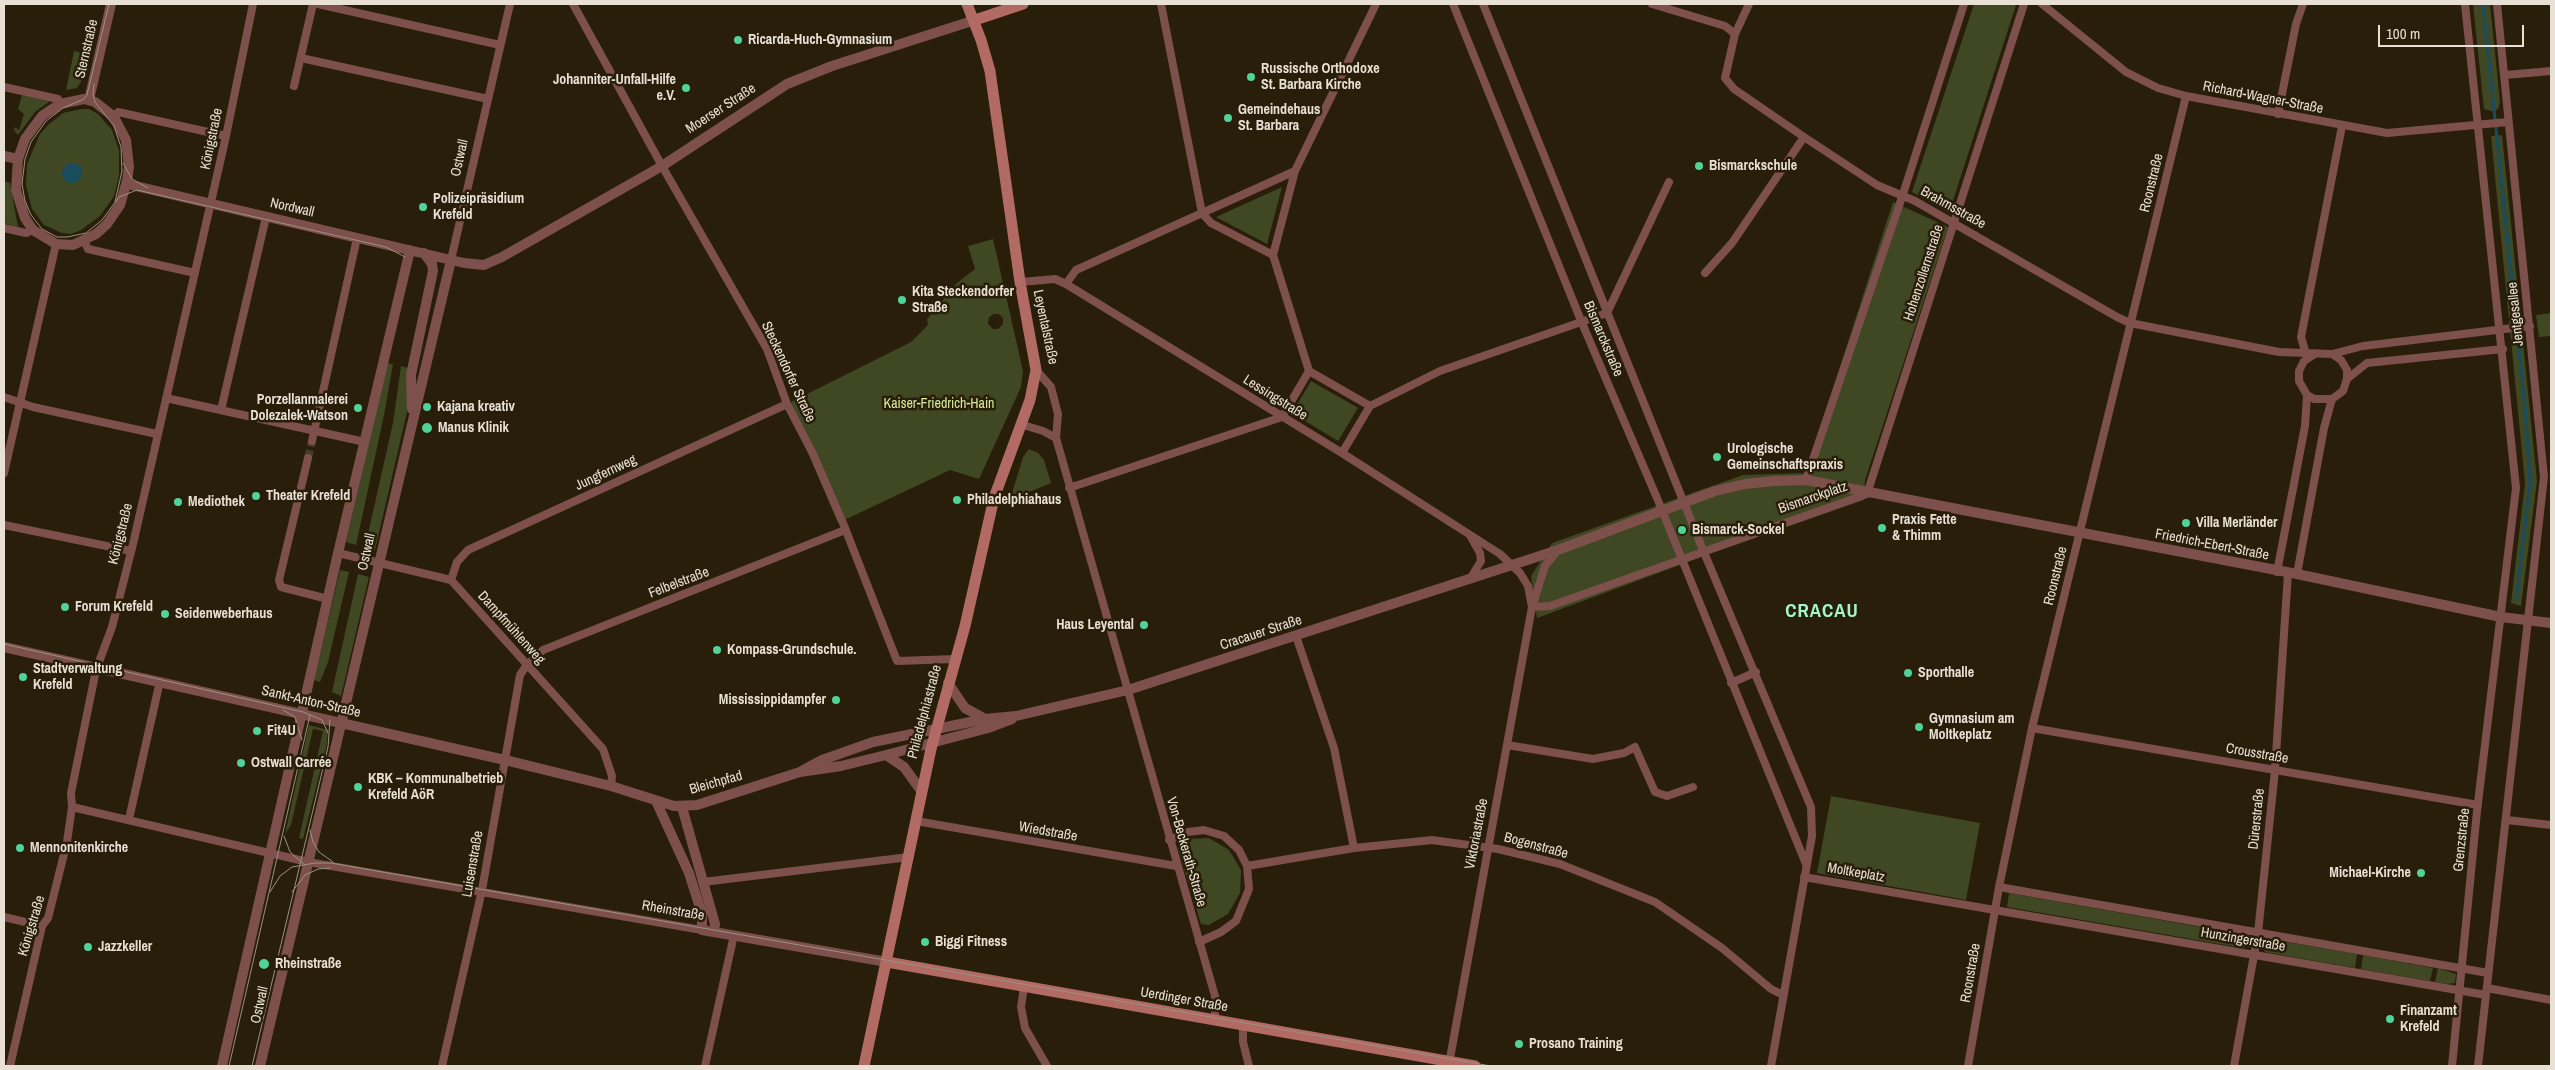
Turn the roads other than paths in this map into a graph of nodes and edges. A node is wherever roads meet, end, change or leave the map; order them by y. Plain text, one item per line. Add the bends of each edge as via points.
1 (111, 4) edge
2 (253, 4) edge
3 (313, 4) edge
4 (318, 4) edge
5 (510, 4) edge
6 (573, 4) edge
7 (967, 4) edge
8 (1023, 4) edge
9 (1162, 4) edge
10 (1376, 4) edge
11 (1453, 4) edge
12 (1483, 4) edge
13 (1652, 4) edge
14 (1749, 4) edge
15 (1964, 4) edge
16 (2024, 4) edge
17 (2042, 4) edge
18 (2303, 4) edge
19 (2465, 4) edge
20 (2497, 4) edge
21 (974, 20) junction
22 (1735, 34) junction
23 (500, 45) junction
24 (301, 58) junction
25 (2551, 71) edge
26 (2505, 75) junction
27 (294, 86) dead end
28 (4, 87) edge
29 (2186, 96) junction
30 (488, 99) junction
31 (89, 100) junction
32 (60, 104) junction
33 (116, 114) junction
34 (2278, 114) junction
35 (2508, 122) junction
36 (2342, 126) junction
37 (2477, 126) junction
38 (226, 136) junction
39 (1804, 137) junction
40 (4, 156) edge
41 (18, 159) junction
42 (662, 166) junction
43 (1295, 171) junction
44 (1669, 182) dead end
45 (126, 184) junction
46 (1903, 194) junction
47 (210, 204) junction
48 (1202, 213) junction
49 (266, 217) junction
50 (1954, 222) junction
51 (4, 228) edge
52 (29, 232) junction
53 (357, 238) junction
54 (56, 244) junction
55 (86, 245) junction
56 (410, 250) junction
57 (424, 254) junction
58 (1273, 255) junction
59 (450, 260) junction
60 (1706, 273) dead end
61 (195, 274) junction
62 (1020, 282) junction
63 (1066, 284) junction
64 (1607, 313) junction
65 (1582, 323) junction
66 (2130, 323) junction
67 (2530, 326) junction
68 (2500, 329) junction
69 (2503, 349) junction
70 (2306, 354) junction
71 (2315, 354) junction
72 (2332, 354) junction
73 (1036, 370) junction
74 (1309, 371) junction
75 (2348, 379) junction
76 (2307, 395) junction
77 (4, 397) edge
78 (166, 398) junction
79 (2332, 399) junction
80 (21, 401) junction
81 (787, 404) junction
82 (1370, 406) junction
83 (222, 410) junction
84 (413, 417) junction
85 (1282, 417) junction
86 (1020, 424) junction
87 (314, 431) junction
88 (157, 434) junction
89 (1056, 438) junction
90 (312, 441) tunnel mouth
91 (365, 442) junction
92 (1342, 453) junction
93 (308, 458) tunnel mouth
94 (4, 473) edge
95 (1806, 480) junction
96 (1069, 488) junction
97 (1867, 494) junction
98 (1684, 503) junction
99 (1662, 512) junction
100 (4, 524) edge
101 (845, 530) junction
102 (2080, 533) junction
103 (1470, 535) junction
104 (1558, 550) junction
105 (1703, 550) junction
106 (131, 551) junction
107 (338, 553) junction
108 (1681, 559) junction
109 (379, 562) junction
110 (1512, 565) junction
111 (2277, 572) junction
112 (2292, 574) junction
113 (1470, 579) junction
114 (451, 580) junction
115 (328, 599) junction
116 (1532, 607) junction
117 (2501, 617) junction
118 (2528, 621) junction
119 (2551, 623) edge
120 (1296, 636) junction
121 (4, 647) edge
122 (955, 659) junction
123 (526, 666) junction
124 (98, 668) junction
125 (1756, 672) junction
126 (160, 682) junction
127 (948, 683) junction
128 (1731, 683) junction
129 (1128, 690) junction
130 (303, 713) junction
131 (1016, 716) junction
132 (985, 719) junction
133 (340, 723) junction
134 (2032, 728) junction
135 (936, 729) junction
136 (932, 744) junction
137 (1506, 745) junction
138 (886, 755) junction
139 (505, 760) junction
140 (2275, 770) junction
141 (800, 772) junction
142 (611, 786) junction
143 (1693, 787) dead end
144 (922, 792) junction
145 (656, 801) junction
146 (682, 806) junction
147 (2478, 806) junction
148 (72, 807) junction
149 (129, 819) junction
150 (2507, 820) junction
151 (916, 821) junction
152 (2551, 825) edge
153 (1169, 840) junction
154 (1487, 846) junction
155 (1354, 848) junction
156 (270, 854) junction
157 (909, 857) junction
158 (308, 862) junction
159 (1806, 864) junction
160 (1176, 866) junction
161 (1247, 866) junction
162 (1804, 877) junction
163 (703, 882) junction
164 (1999, 887) junction
165 (481, 892) junction
166 (1995, 909) junction
167 (4, 917) edge
168 (42, 926) junction
169 (702, 930) junction
170 (714, 932) junction
171 (2258, 932) junction
172 (734, 935) junction
173 (1199, 942) junction
174 (2254, 954) junction
175 (887, 962) junction
176 (2462, 969) junction
177 (2488, 973) junction
178 (1024, 987) junction
179 (2460, 991) junction
180 (2486, 992) junction
181 (1783, 995) junction
182 (2551, 1000) edge
183 (1215, 1021) junction
184 (1243, 1026) junction
185 (1449, 1064) edge
186 (10, 1066) edge
187 (222, 1066) edge
188 (260, 1066) edge
189 (442, 1066) edge
190 (705, 1066) edge
191 (864, 1066) edge
192 (1047, 1066) edge
193 (1249, 1066) edge
194 (1475, 1066) edge
195 (1772, 1066) edge
196 (1968, 1066) edge
197 (2234, 1066) edge
198 (2452, 1066) edge
199 (2478, 1066) edge

1 - 31 street, Sternstraße
2 - 38 street, Königstraße
3 - 24 street
4 - 23 street
5 - 23 street, Ostwall
6 - 42 street, Steckendorfer Straße
7 - 21 main road, Leyentalstraße
8 - 21 main road, Moerser Straße
9 - 48 street
10 - 43 street
11 - 65 street, Bismarckstraße
12 - 64 street, Bismarckstraße
13 - 22 street via 1725,26
14 - 22 street
15 - 46 street
16 - 50 street, Hohenzollernstraße
17 - 29 street, Richard-Wagner-Straße via 2126,72 2158,88
18 - 34 street
19 - 37 street, Jentgesallee
20 - 26 street, Jentgesallee
21 - 42 street, Moerser Straße via 832,66 788,84
21 - 62 main road, Leyentalstraße via 990,71
22 - 39 street, Brahmsstraße via 1725,78 1734,89
23 - 30 street, Ostwall
24 - 27 street
24 - 30 street
25 - 26 street
26 - 35 street, Jentgesallee
28 - 32 street via 58,99
29 - 34 street, Richard-Wagner-Straße
29 - 66 street, Roonstraße
30 - 59 street, Ostwall
31 - 32 street
31 - 33 street
32 - 41 street via 35,124
33 - 38 street
33 - 45 street via 128,155
34 - 36 street, Richard-Wagner-Straße
35 - 37 street, Richard-Wagner-Straße
35 - 67 street, Jentgesallee
36 - 37 street, Richard-Wagner-Straße via 2387,133
36 - 70 street via 2301,337
37 - 68 street, Jentgesallee
38 - 47 street, Königstraße
39 - 46 street, Brahmsstraße via 1877,184
39 - 60 street via 1732,243
40 - 41 street
41 - 52 street via 19,202
42 - 59 street, Moerser Straße via 496,261 478,265
42 - 81 street, Steckendorfer Straße via 767,349
43 - 48 street
43 - 58 street
44 - 64 street, Bismarckstraße
45 - 47 street, Nordwall
45 - 55 street via 120,205
46 - 50 street, Brahmsstraße
46 - 95 street
47 - 49 street, Nordwall
47 - 61 street, Königstraße
48 - 58 street via 1211,223
48 - 63 street via 1076,270
49 - 53 street, Nordwall
49 - 83 street
50 - 66 street, Brahmsstraße
50 - 97 street, Hohenzollernstraße
51 - 52 street
52 - 54 street
53 - 56 street, Nordwall
53 - 87 street
54 - 55 street
54 - 80 street
55 - 61 street
56 - 57 street, Nordwall
56 - 91 street, Ostwall
57 - 59 street, Nordwall
57 - 84 street via 433,271 411,375
58 - 74 street
59 - 84 street, Ostwall
61 - 78 street, Königstraße
62 - 63 street via 1055,279
62 - 73 main road, Leyentalstraße
63 - 85 street, Lessingstraße
64 - 65 street
64 - 98 street, Bismarckstraße
65 - 82 street via 1440,371
65 - 99 street, Bismarckstraße
66 - 70 street, Brahmsstraße via 2279,352
66 - 102 street, Roonstraße
67 - 68 street
67 - 118 street, Jentgesallee via 2544,477
68 - 69 street, Jentgesallee
68 - 72 street via 2364,346
69 - 75 street via 2367,363
69 - 117 street, Jentgesallee via 2516,488
70 - 71 street, Brahmsstraße
71 - 72 street
71 - 76 street via 2304,361 2300,371 2299,381
72 - 75 street via 2341,360
73 - 86 main road, Philadelphiastraße via 1030,400
73 - 89 street, Leyentalstraße via 1051,387 1058,414
74 - 82 street
74 - 85 street
75 - 79 street via 2343,391
76 - 79 street via 2321,401
76 - 111 street via 2305,426
77 - 80 street
78 - 83 street
78 - 88 street, Königstraße
79 - 112 street, Dürerstraße
80 - 88 street via 34,407
80 - 94 street
81 - 101 street, Steckendorfer Straße via 814,454
81 - 114 street, Jungfernweg via 468,550 457,562
82 - 92 street
83 - 87 street
84 - 109 street, Ostwall
85 - 92 street, Lessingstraße
85 - 96 street
86 - 89 street via 1043,430
86 - 122 main road, Philadelphiastraße via 994,498
87 - 90 street
87 - 91 street
88 - 106 street, Königstraße
89 - 96 street, Leyentalstraße
91 - 107 street, Ostwall
92 - 103 street, Lessingstraße
93 - 115 street via 279,580 281,587
95 - 97 street, Bismarckplatz
95 - 98 street, Bismarckplatz via 1745,484
96 - 129 street, Leyentalstraße
97 - 102 street, Friedrich-Ebert-Straße
97 - 105 street, Bismarckplatz
98 - 99 street, Bismarckplatz
98 - 105 street, Bismarckstraße
99 - 104 street, Bismarckplatz
99 - 108 street, Bismarckstraße
100 - 106 street
101 - 122 street, Steckendorfer Straße via 897,661
101 - 123 street, Felbelstraße via 544,650
102 - 111 street, Friedrich-Ebert-Straße
102 - 134 street, Roonstraße
103 - 110 street, Lessingstraße
103 - 113 street via 1481,561
104 - 110 street, Bismarckplatz
104 - 116 street, Viktoriastraße via 1545,566
105 - 108 street, Bismarckplatz
105 - 125 street, Bismarckstraße
106 - 124 street, Königstraße
107 - 109 street
107 - 115 street, Ostwall
108 - 116 street, Bismarckplatz via 1550,606
108 - 128 street, Bismarckstraße
109 - 114 street
109 - 133 street, Ostwall
110 - 113 street, Cracauer Straße
110 - 116 street, Viktoriastraße via 1528,586
111 - 112 street, Friedrich-Ebert-Straße
112 - 117 street, Friedrich-Ebert-Straße
112 - 140 street, Dürerstraße
113 - 120 street, Cracauer Straße
114 - 123 street, Dampfmühlenweg
115 - 130 street, Ostwall
116 - 137 street, Viktoriastraße
117 - 118 street, Friedrich-Ebert-Straße
117 - 147 street, Grenzstraße
118 - 119 street, Friedrich-Ebert-Straße
118 - 150 street
120 - 129 street, Cracauer Straße
120 - 155 street via 1334,748
121 - 124 street, Sankt-Anton-Straße
122 - 127 main road, Philadelphiastraße
123 - 139 street, Luisenstraße via 520,675
123 - 142 street, Dampfmühlenweg via 603,749 612,776
124 - 126 street, Sankt-Anton-Straße
124 - 148 street, Königstraße via 71,793
125 - 128 street
125 - 159 street, Bismarckstraße via 1810,807 1813,825
126 - 130 street, Sankt-Anton-Straße
126 - 149 street
127 - 132 street via 965,708
127 - 135 main road, Philadelphiastraße
128 - 159 street, Bismarckstraße
129 - 131 street, Cracauer Straße
129 - 153 street, Von-Beckerath-Straße
130 - 133 street, Sankt-Anton-Straße
130 - 156 street, Ostwall
131 - 132 street, Cracauer Straße
131 - 136 street, Cracauer Straße via 988,728
132 - 135 street, Cracauer Straße
133 - 139 street, Sankt-Anton-Straße
133 - 158 street, Ostwall
134 - 140 street, Crousstraße
134 - 164 street, Roonstraße
135 - 136 main road, Philadelphiastraße
135 - 141 street, Bleichpfad via 857,747
136 - 138 street, Bleichpfad
136 - 144 main road, Philadelphiastraße
137 - 143 street via 1593,759 1635,748 1655,792 1668,796
137 - 154 street, Viktoriastraße
138 - 141 street, Bleichpfad
138 - 144 street via 904,767
139 - 142 street, Sankt-Anton-Straße
139 - 165 street, Luisenstraße
140 - 147 street, Crousstraße
140 - 171 street, Dürerstraße
141 - 146 street, Bleichpfad via 697,805
142 - 145 street, Bleichpfad
144 - 151 main road, Philadelphiastraße
145 - 146 street, Bleichpfad
145 - 169 street via 689,873 702,914
146 - 163 street
147 - 176 street, Grenzstraße
148 - 149 street, Rheinstraße
148 - 168 street, Königstraße via 67,842 48,918
149 - 156 street, Rheinstraße
150 - 152 street
150 - 177 street
151 - 157 main road, Philadelphiastraße
151 - 160 street, Wiedstraße
153 - 160 street, Von-Beckerath-Straße
153 - 161 street via 1204,830 1224,836 1239,850
154 - 155 street, Bogenstraße via 1432,840
154 - 181 street, Bogenstraße via 1560,864 1655,902 1722,948 1771,990
154 - 185 street, Viktoriastraße
155 - 161 street, Bogenstraße
156 - 158 street, Rheinstraße
156 - 187 street, Ostwall
157 - 163 street
157 - 175 main road, Philadelphiastraße
158 - 165 street, Rheinstraße
158 - 188 street, Ostwall
159 - 162 street
160 - 173 street, Von-Beckerath-Straße
161 - 173 street via 1249,889 1236,921
162 - 166 street, Moltkeplatz
162 - 181 street
163 - 170 street via 715,924
164 - 166 street, Roonstraße
164 - 171 street, Hunzingerstraße
165 - 169 street, Rheinstraße
165 - 189 street, Luisenstraße
166 - 174 street, Hunzingerstraße
166 - 196 street, Roonstraße
167 - 168 street
168 - 186 street, Königstraße
169 - 170 street, Rheinstraße
170 - 172 street, Rheinstraße
171 - 174 street, Dürerstraße
171 - 176 street, Hunzingerstraße
172 - 175 street, Rheinstraße
172 - 190 street
173 - 183 street, Von-Beckerath-Straße via 1215,996
174 - 179 street, Hunzingerstraße
174 - 197 street, Dürerstraße
175 - 178 main road, Uerdinger Straße
175 - 191 main road, Philadelphiastraße
176 - 177 street, Hunzingerstraße
176 - 179 street, Grenzstraße
177 - 180 street
178 - 183 main road, Uerdinger Straße
178 - 192 street via 1021,1007 1025,1028
179 - 180 street, Hunzingerstraße
179 - 198 street, Grenzstraße
180 - 182 street, Hunzingerstraße
180 - 199 street
181 - 195 street
183 - 184 main road, Uerdinger Straße
184 - 185 main road, Uerdinger Straße
184 - 193 street
185 - 194 main road, Uerdinger Straße

